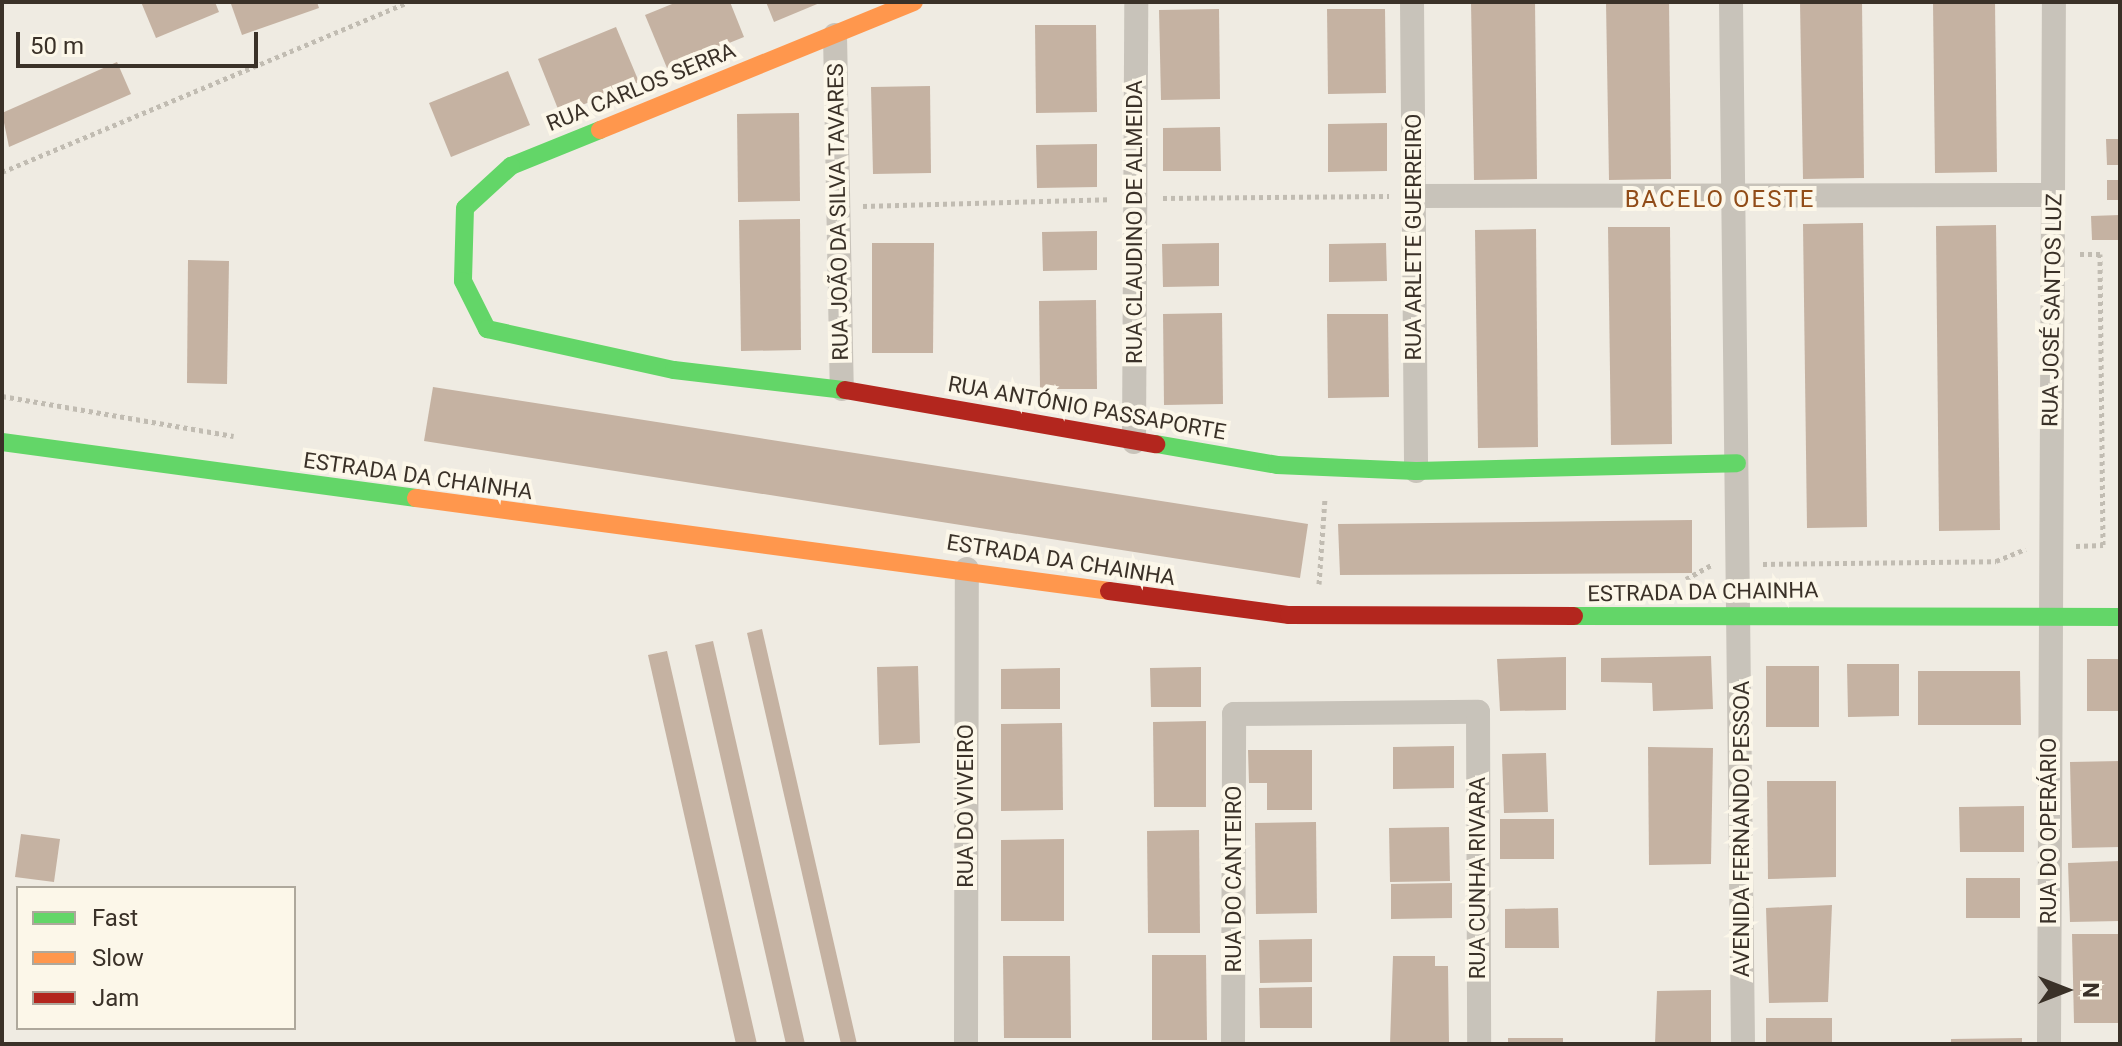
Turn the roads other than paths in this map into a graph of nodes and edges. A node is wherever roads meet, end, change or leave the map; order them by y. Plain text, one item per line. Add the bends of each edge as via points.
1 (914, 2) edge
2 (1136, 2) edge
3 (1412, 2) edge
4 (1731, 2) edge
5 (2054, 2) edge
6 (835, 35) junction
7 (1732, 195) junction
8 (2053, 195) junction
9 (1414, 196) junction
10 (463, 281) joint
11 (842, 389) junction
12 (2, 442) edge
13 (1134, 442) junction
14 (1737, 463) junction
15 (1416, 471) junction
16 (967, 569) junction
17 (1740, 613) junction
18 (2120, 617) edge
19 (2049, 618) junction
20 (1478, 712) joint
21 (966, 1044) edge
22 (1233, 1044) edge
23 (1479, 1044) edge
24 (1743, 1044) edge
25 (2049, 1044) edge

1 - 6 street, RUA CARLOS SERRA
2 - 13 street, RUA CLAUDINO DE ALMEIDA
3 - 9 street, RUA ARLETE GUERREIRO
4 - 7 street, AVENIDA FERNANDO PESSOA
5 - 8 street, RUA JOSÉ SANTOS LUZ
6 - 10 street, RUA CARLOS SERRA via 511,166 465,208
6 - 11 street, RUA JOÃO DA SILVA TAVARES
7 - 8 street
7 - 9 street
7 - 14 street, AVENIDA FERNANDO PESSOA
8 - 19 street, RUA JOSÉ SANTOS LUZ
9 - 15 street, RUA ARLETE GUERREIRO
10 - 11 street, RUA ANTÓNIO PASSAPORTE via 487,329 674,370
11 - 13 street, RUA ANTÓNIO PASSAPORTE
12 - 16 street, ESTRADA DA CHAINHA
13 - 15 street, RUA ANTÓNIO PASSAPORTE via 1328,470
14 - 15 street, RUA ANTÓNIO PASSAPORTE
14 - 17 street, AVENIDA FERNANDO PESSOA
16 - 17 street, ESTRADA DA CHAINHA via 1316,616
16 - 21 street, RUA DO VIVEIRO
17 - 19 street, ESTRADA DA CHAINHA
17 - 24 street, AVENIDA FERNANDO PESSOA
18 - 19 street, ESTRADA DA CHAINHA
19 - 25 street, RUA DO OPERÁRIO
20 - 22 street, RUA DO CANTEIRO via 1234,714
20 - 23 street, RUA CUNHA RIVARA

